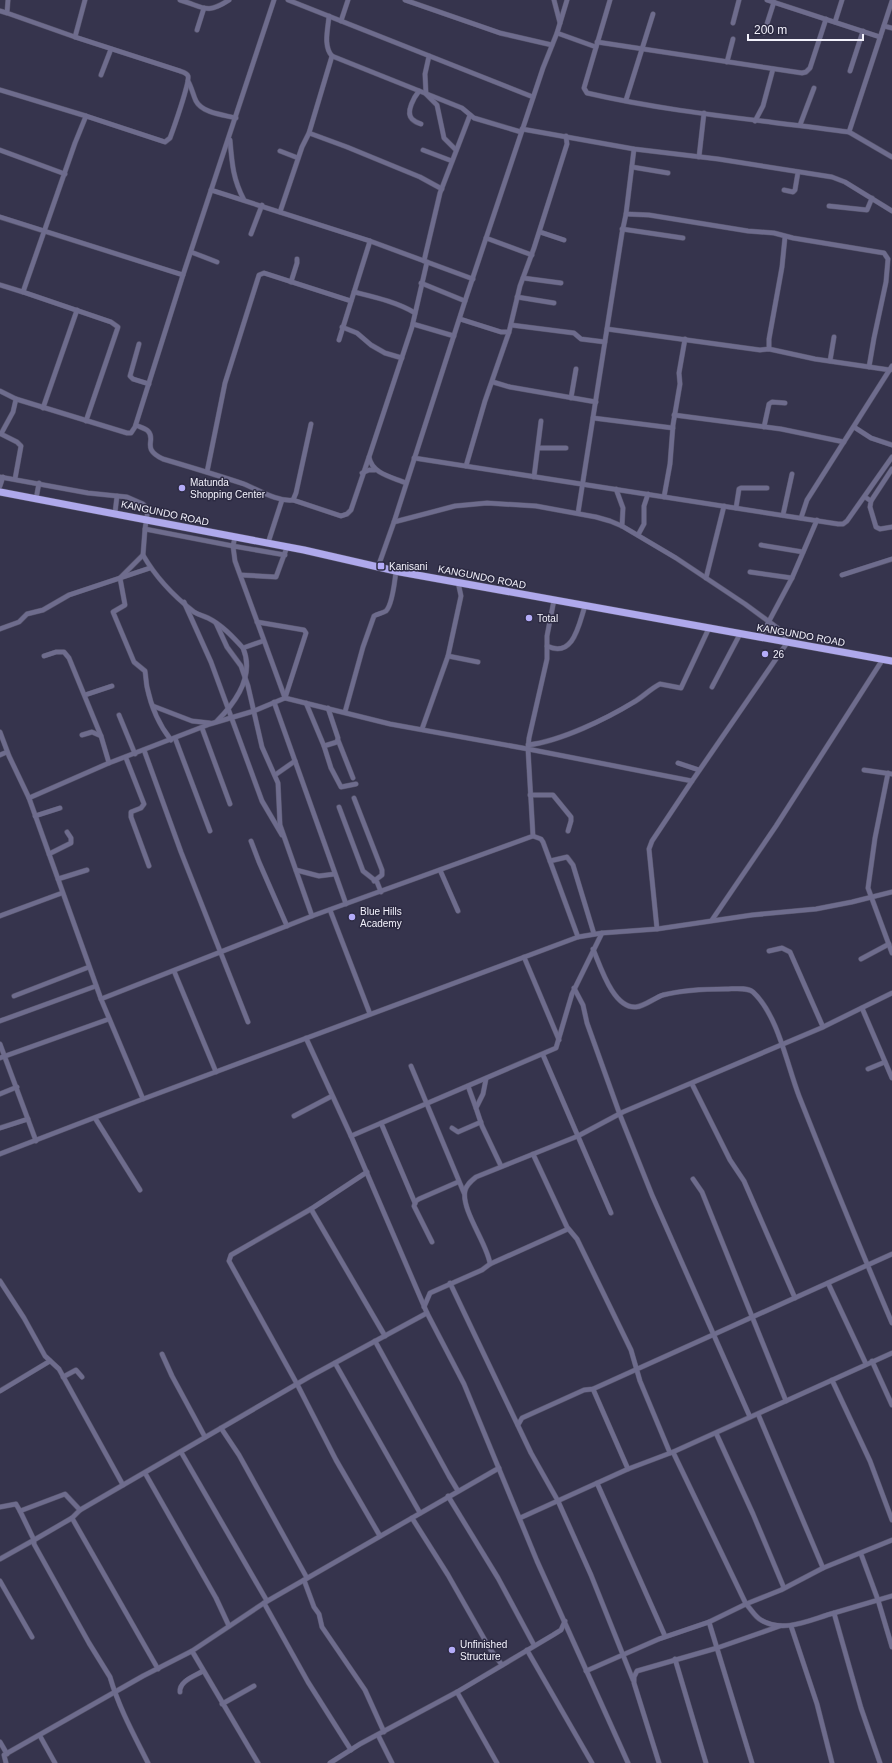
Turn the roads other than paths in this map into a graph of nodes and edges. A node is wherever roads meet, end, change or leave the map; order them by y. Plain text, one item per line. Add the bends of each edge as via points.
1 (8, 0) edge
2 (85, 0) edge
3 (180, 0) edge
4 (229, 0) edge
5 (274, 0) edge
6 (288, 0) edge
7 (348, 0) edge
8 (405, 0) edge
9 (554, 0) edge
10 (567, 0) edge
11 (610, 0) edge
12 (740, 0) edge
13 (767, 0) edge
14 (842, 0) edge
15 (774, 2) junction
16 (222, 3) edge
17 (892, 3) edge
18 (204, 8) junction
19 (0, 12) edge
20 (6, 13) junction
21 (653, 14) dead end
22 (329, 16) junction
23 (826, 19) junction
24 (342, 21) junction
25 (835, 22) junction
26 (560, 23) junction
27 (733, 23) dead end
28 (884, 26) junction
29 (892, 28) edge
30 (197, 30) dead end
31 (863, 31) junction
32 (557, 33) junction
33 (764, 33) dead end
34 (75, 37) junction
35 (880, 37) junction
36 (733, 39) dead end
37 (596, 44) junction
38 (552, 45) junction
39 (111, 49) junction
40 (644, 49) junction
41 (332, 56) junction
42 (429, 56) junction
43 (727, 62) junction
44 (773, 69) junction
45 (850, 71) dead end
46 (101, 75) dead end
47 (188, 81) junction
48 (814, 88) dead end
49 (0, 90) edge
50 (419, 91) junction
51 (426, 94) junction
52 (533, 98) junction
53 (626, 100) junction
54 (704, 113) junction
55 (470, 115) junction
56 (86, 116) junction
57 (236, 118) junction
58 (755, 121) junction
59 (421, 124) dead end
60 (800, 124) junction
61 (522, 130) junction
62 (849, 132) junction
63 (308, 133) junction
64 (566, 136) junction
65 (230, 137) junction
66 (634, 149) junction
67 (0, 150) edge
68 (423, 150) dead end
69 (456, 150) junction
70 (280, 151) dead end
71 (699, 157) junction
72 (892, 157) edge
73 (298, 158) junction
74 (452, 161) junction
75 (632, 167) junction
76 (798, 172) junction
77 (668, 173) dead end
78 (65, 174) junction
79 (211, 190) junction
80 (442, 190) junction
81 (784, 190) dead end
82 (872, 198) junction
83 (244, 200) junction
84 (262, 205) junction
85 (829, 206) dead end
86 (892, 211) edge
87 (280, 212) junction
88 (626, 214) junction
89 (0, 216) edge
90 (622, 229) junction
91 (45, 230) junction
92 (540, 232) junction
93 (251, 234) dead end
94 (785, 237) junction
95 (486, 238) junction
96 (683, 238) dead end
97 (564, 240) dead end
98 (370, 241) junction
99 (191, 252) junction
100 (532, 255) junction
101 (297, 260) dead end
102 (425, 261) junction
103 (217, 262) dead end
104 (183, 275) junction
105 (523, 278) junction
106 (473, 279) junction
107 (291, 282) junction
108 (561, 283) dead end
109 (421, 284) junction
110 (0, 285) edge
111 (23, 292) junction
112 (354, 292) junction
113 (517, 297) junction
114 (351, 301) junction
115 (465, 301) junction
116 (554, 303) dead end
117 (77, 310) junction
118 (415, 313) junction
119 (460, 319) junction
120 (413, 324) junction
121 (511, 325) junction
122 (342, 327) junction
123 (607, 329) junction
124 (509, 332) junction
125 (454, 336) junction
126 (834, 338) dead end
127 (685, 339) junction
128 (339, 340) dead end
129 (605, 342) junction
130 (139, 344) dead end
131 (769, 349) junction
132 (402, 358) junction
133 (830, 361) junction
134 (869, 367) junction
135 (891, 368) edge
136 (576, 369) dead end
137 (493, 382) junction
138 (149, 384) junction
139 (0, 391) edge
140 (572, 398) junction
141 (16, 399) junction
142 (596, 402) junction
143 (785, 403) dead end
144 (43, 408) junction
145 (674, 415) junction
146 (593, 418) junction
147 (541, 421) dead end
148 (86, 422) junction
149 (311, 424) dead end
150 (136, 425) junction
151 (764, 427) junction
152 (673, 428) junction
153 (854, 428) junction
154 (0, 435) edge
155 (844, 442) junction
156 (892, 445) edge
157 (538, 448) junction
158 (566, 448) dead end
159 (369, 457) junction
160 (892, 457) edge
161 (414, 458) junction
162 (466, 466) junction
163 (892, 469) edge
164 (375, 470) junction
165 (207, 472) junction
166 (362, 474) junction
167 (792, 474) dead end
168 (534, 476) junction
169 (1, 477) edge
170 (15, 479) junction
171 (406, 483) junction
172 (38, 484) junction
173 (582, 484) junction
174 (0, 486) edge
175 (767, 488) dead end
176 (616, 489) junction
177 (0, 492) edge
178 (648, 494) junction
179 (117, 496) junction
180 (864, 496) junction
181 (664, 497) junction
182 (36, 499) junction
183 (282, 500) junction
184 (293, 500) junction
185 (871, 501) junction
186 (724, 506) junction
187 (736, 508) junction
188 (115, 513) junction
189 (578, 513) junction
190 (783, 515) junction
191 (801, 518) junction
192 (146, 520) junction
193 (817, 520) junction
194 (394, 522) junction
195 (622, 526) junction
196 (892, 527) edge
197 (145, 529) junction
198 (638, 535) junction
199 (235, 537) junction
200 (268, 543) junction
201 (761, 545) dead end
202 (233, 546) junction
203 (287, 547) junction
204 (803, 552) junction
205 (142, 555) junction
206 (285, 555) junction
207 (892, 559) edge
208 (378, 567) junction
209 (150, 568) junction
210 (396, 571) junction
211 (750, 572) dead end
212 (842, 575) dead end
213 (241, 576) junction
214 (120, 578) junction
215 (706, 578) junction
216 (792, 578) junction
217 (458, 582) junction
218 (554, 600) junction
219 (184, 602) junction
220 (585, 606) junction
221 (257, 622) junction
222 (769, 622) junction
223 (216, 623) junction
224 (0, 628) edge
225 (709, 628) junction
226 (740, 634) junction
227 (760, 638) junction
228 (263, 640) junction
229 (787, 643) junction
230 (547, 646) junction
231 (243, 648) junction
232 (44, 656) dead end
233 (448, 656) junction
234 (884, 659) junction
235 (892, 661) edge
236 (478, 662) dead end
237 (245, 679) junction
238 (112, 686) dead end
239 (712, 687) dead end
240 (85, 695) junction
241 (285, 698) junction
242 (274, 702) junction
243 (306, 703) junction
244 (153, 706) junction
245 (328, 708) junction
246 (228, 710) junction
247 (254, 711) junction
248 (345, 712) junction
249 (119, 715) dead end
250 (231, 718) junction
251 (215, 723) junction
252 (202, 728) junction
253 (422, 729) junction
254 (0, 732) edge
255 (82, 736) dead end
256 (101, 736) junction
257 (173, 739) junction
258 (338, 740) junction
259 (324, 746) junction
260 (528, 747) junction
261 (144, 750) junction
262 (7, 752) junction
263 (135, 754) junction
264 (0, 755) edge
265 (126, 758) junction
266 (295, 761) junction
267 (109, 763) junction
268 (678, 763) dead end
269 (699, 770) junction
270 (864, 770) dead end
271 (890, 774) edge
272 (275, 775) junction
273 (353, 778) dead end
274 (692, 781) junction
275 (356, 784) dead end
276 (530, 795) junction
277 (29, 798) junction
278 (354, 798) dead end
279 (230, 804) dead end
280 (339, 807) dead end
281 (60, 808) dead end
282 (35, 816) junction
283 (210, 831) dead end
284 (568, 831) dead end
285 (68, 832) dead end
286 (533, 836) junction
287 (252, 841) dead end
288 (286, 842) junction
289 (49, 854) junction
290 (550, 861) junction
291 (149, 866) dead end
292 (87, 870) dead end
293 (296, 870) junction
294 (440, 870) junction
295 (335, 874) junction
296 (58, 879) junction
297 (374, 881) junction
298 (381, 892) junction
299 (892, 892) edge
300 (62, 893) junction
301 (871, 897) junction
302 (346, 904) junction
303 (330, 910) junction
304 (458, 911) dead end
305 (0, 916) edge
306 (312, 916) junction
307 (712, 920) junction
308 (287, 926) junction
309 (658, 929) junction
310 (602, 933) junction
311 (594, 934) junction
312 (578, 937) junction
313 (889, 944) junction
314 (593, 949) junction
315 (769, 951) dead end
316 (220, 953) junction
317 (892, 953) edge
318 (524, 957) junction
319 (861, 959) dead end
320 (89, 967) junction
321 (174, 971) junction
322 (96, 986) junction
323 (574, 988) junction
324 (892, 993) edge
325 (14, 996) dead end
326 (101, 999) junction
327 (862, 1008) junction
328 (370, 1014) junction
329 (109, 1019) junction
330 (0, 1020) edge
331 (248, 1022) dead end
332 (823, 1026) junction
333 (306, 1038) junction
334 (559, 1040) junction
335 (0, 1044) edge
336 (781, 1044) junction
337 (543, 1055) junction
338 (2, 1057) edge
339 (885, 1062) junction
340 (411, 1066) dead end
341 (868, 1069) dead end
342 (216, 1072) junction
343 (486, 1078) junction
344 (892, 1078) edge
345 (692, 1084) junction
346 (468, 1086) junction
347 (17, 1087) junction
348 (0, 1094) edge
349 (332, 1096) junction
350 (143, 1099) junction
351 (428, 1104) junction
352 (476, 1108) junction
353 (620, 1115) junction
354 (294, 1116) dead end
355 (95, 1118) junction
356 (28, 1119) junction
357 (481, 1122) junction
358 (381, 1123) junction
359 (0, 1128) edge
360 (452, 1128) dead end
361 (352, 1136) junction
362 (578, 1136) junction
363 (36, 1141) junction
364 (0, 1154) edge
365 (533, 1154) junction
366 (501, 1166) junction
367 (367, 1172) junction
368 (693, 1179) dead end
369 (458, 1182) junction
370 (140, 1190) dead end
371 (465, 1194) junction
372 (415, 1203) junction
373 (311, 1209) junction
374 (611, 1213) dead end
375 (568, 1229) junction
376 (432, 1242) dead end
377 (892, 1254) edge
378 (490, 1264) junction
379 (868, 1265) junction
380 (0, 1281) edge
381 (450, 1283) junction
382 (828, 1283) junction
383 (795, 1298) junction
384 (424, 1307) junction
385 (427, 1313) junction
386 (752, 1317) junction
387 (892, 1323) edge
388 (714, 1334) junction
389 (385, 1336) junction
390 (375, 1341) junction
391 (892, 1353) edge
392 (162, 1354) dead end
393 (50, 1361) junction
394 (872, 1362) junction
395 (335, 1363) junction
396 (866, 1364) junction
397 (636, 1368) junction
398 (63, 1377) junction
399 (82, 1377) dead end
400 (832, 1380) junction
401 (297, 1384) junction
402 (593, 1389) junction
403 (0, 1391) edge
404 (786, 1401) junction
405 (892, 1405) edge
406 (758, 1414) junction
407 (750, 1418) junction
408 (518, 1425) junction
409 (222, 1428) junction
410 (716, 1433) junction
411 (205, 1437) junction
412 (181, 1452) junction
413 (672, 1452) junction
414 (499, 1468) junction
415 (628, 1469) junction
416 (144, 1473) junction
417 (597, 1483) junction
418 (124, 1485) junction
419 (458, 1491) junction
420 (448, 1496) junction
421 (558, 1501) junction
422 (0, 1507) edge
423 (80, 1510) junction
424 (20, 1511) junction
425 (420, 1513) junction
426 (72, 1518) junction
427 (412, 1518) junction
428 (520, 1518) junction
429 (892, 1520) edge
430 (380, 1536) junction
431 (34, 1540) junction
432 (892, 1540) edge
433 (861, 1554) junction
434 (0, 1559) edge
435 (823, 1568) junction
436 (306, 1579) junction
437 (0, 1581) edge
438 (784, 1588) junction
439 (892, 1596) edge
440 (878, 1600) junction
441 (266, 1602) junction
442 (746, 1604) junction
443 (834, 1613) junction
444 (565, 1621) junction
445 (709, 1622) junction
446 (229, 1626) junction
447 (780, 1626) junction
448 (791, 1626) junction
449 (665, 1636) junction
450 (32, 1637) dead end
451 (534, 1645) junction
452 (892, 1646) edge
453 (717, 1648) junction
454 (527, 1650) junction
455 (192, 1651) junction
456 (624, 1654) junction
457 (675, 1659) junction
458 (502, 1665) junction
459 (158, 1669) junction
460 (204, 1671) junction
461 (586, 1671) junction
462 (633, 1680) junction
463 (254, 1686) dead end
464 (114, 1692) junction
465 (180, 1692) dead end
466 (457, 1692) junction
467 (222, 1704) junction
468 (384, 1732) junction
469 (378, 1735) junction
470 (40, 1736) junction
471 (0, 1742) edge
472 (351, 1750) junction
473 (4, 1756) edge
474 (6, 1763) edge
475 (55, 1763) edge
476 (148, 1763) edge
477 (258, 1763) edge
478 (330, 1763) edge
479 (392, 1763) edge
480 (497, 1763) edge
481 (592, 1763) edge
482 (628, 1763) edge
483 (659, 1763) edge
484 (706, 1763) edge
485 (752, 1763) edge
486 (832, 1763) edge
487 (880, 1763) edge

1 - 20 street
2 - 34 street
3 - 18 street
4 - 16 street
5 - 57 street
6 - 22 street
7 - 24 street
8 - 38 street via 500,33
9 - 26 street
10 - 26 street
11 - 37 street
12 - 27 street
13 - 15 street
14 - 25 street
15 - 23 street
15 - 33 street
16 - 18 street via 210,10
17 - 28 street
18 - 30 street
19 - 20 street
20 - 34 street
21 - 40 street
22 - 24 street
22 - 41 street via 327,45
23 - 25 street
23 - 44 street via 810,68 806,72
24 - 42 street
25 - 31 street
26 - 32 street
28 - 29 street
28 - 35 street
31 - 35 street
31 - 45 street
32 - 37 street
32 - 38 street
34 - 39 street
35 - 62 street
36 - 43 street
37 - 40 street
37 - 53 street via 584,91
38 - 52 street
39 - 46 street
39 - 47 street via 180,71 187,74
40 - 43 street
40 - 53 street
41 - 50 street
41 - 63 street
42 - 51 street via 425,74
42 - 52 street
43 - 44 street
44 - 58 street via 764,106
47 - 56 street via 170,138 165,142
47 - 57 street via 200,107
48 - 60 street
49 - 56 street
50 - 51 street
50 - 59 street via 412,103 410,115
51 - 55 street via 462,108
51 - 69 street via 437,105 444,138
52 - 61 street
53 - 54 street
54 - 58 street
54 - 71 street
55 - 61 street
55 - 69 street
56 - 78 street via 74,143
57 - 65 street
58 - 60 street
60 - 62 street
61 - 64 street
61 - 95 street
62 - 72 street
63 - 73 street
63 - 80 street via 414,175
64 - 66 street
64 - 92 street via 565,149
65 - 79 street
65 - 83 street via 232,169 236,185
66 - 71 street
66 - 75 street
67 - 78 street
68 - 74 street
69 - 74 street
70 - 73 street
71 - 76 street
73 - 87 street
74 - 80 street
75 - 77 street
75 - 88 street
76 - 81 street via 795,190
76 - 82 street via 839,178
78 - 91 street
79 - 83 street
79 - 99 street
80 - 102 street
82 - 85 street via 867,210
82 - 86 street
83 - 84 street
84 - 87 street
84 - 93 street
87 - 98 street
88 - 90 street
88 - 94 street via 649,215
89 - 91 street
90 - 96 street
90 - 123 street
91 - 104 street
91 - 111 street
92 - 97 street
92 - 100 street
94 - 131 street
94 - 134 street via 881,252 886,255 886,282
95 - 100 street
95 - 106 street
98 - 102 street
98 - 112 street
99 - 103 street
99 - 104 street
100 - 105 street
101 - 107 street
102 - 106 street
102 - 109 street
104 - 138 street
105 - 108 street
105 - 113 street
106 - 115 street
107 - 114 street
107 - 165 street via 264,273 258,275 225,383
109 - 115 street
109 - 118 street
110 - 111 street
111 - 117 street
112 - 114 street
112 - 118 street via 385,300
113 - 116 street
113 - 121 street
114 - 122 street
115 - 119 street
117 - 144 street
117 - 148 street via 118,327
118 - 120 street
119 - 124 street via 501,332
119 - 125 street
120 - 125 street
120 - 132 street
121 - 124 street
121 - 129 street via 574,333 581,339
122 - 128 street
122 - 132 street via 357,333 385,352
123 - 127 street
123 - 129 street
124 - 137 street
125 - 161 street
126 - 133 street
127 - 131 street via 760,350
127 - 145 street
129 - 142 street
130 - 138 street via 130,376
131 - 133 street
132 - 159 street
133 - 134 street
134 - 135 street
135 - 153 street
136 - 140 street
137 - 140 street
137 - 162 street via 485,400
138 - 150 street
139 - 141 street
140 - 142 street
141 - 144 street
141 - 154 street via 13,412
142 - 146 street
143 - 151 street via 769,404
144 - 148 street
145 - 151 street
145 - 152 street
146 - 152 street
146 - 173 street
147 - 157 street
148 - 150 street via 127,434 131,433
149 - 184 street via 297,492
150 - 165 street via 147,430 154,454
151 - 155 street
152 - 181 street
153 - 155 street
153 - 156 street via 871,438
154 - 170 street via 21,446
155 - 191 street via 807,500
157 - 158 street
157 - 168 street
159 - 164 street via 370,464
159 - 166 street
160 - 180 street
161 - 162 street
161 - 171 street
162 - 168 street
163 - 185 street
164 - 166 street
164 - 171 street
165 - 183 street
166 - 184 street via 351,510 347,514 341,516
167 - 190 street
168 - 173 street
169 - 170 street
169 - 174 street
170 - 172 street
171 - 194 street
172 - 179 street
172 - 182 street
173 - 176 street
173 - 189 street
175 - 187 street via 739,489
176 - 178 street
176 - 195 street via 623,508
177 - 182 highway, KANGUNDO ROAD
178 - 181 street
178 - 198 street via 644,506 644,524
179 - 188 street
179 - 192 street via 132,498 147,507
180 - 185 street
180 - 193 street via 843,524
181 - 186 street
182 - 188 highway, KANGUNDO ROAD
183 - 184 street
183 - 200 street
185 - 196 street via 870,507 876,527
186 - 187 street
186 - 215 street
187 - 190 street
188 - 192 highway, KANGUNDO ROAD
189 - 194 street via 536,506 487,503 456,506
189 - 195 street
190 - 191 street
191 - 193 street
192 - 197 street
192 - 199 highway, KANGUNDO ROAD
193 - 204 street
194 - 208 street
195 - 198 street
197 - 202 street
197 - 205 street
198 - 215 street
199 - 200 highway, KANGUNDO ROAD
199 - 202 street
200 - 203 highway, KANGUNDO ROAD
201 - 204 street
202 - 206 street
202 - 213 street
203 - 206 street
203 - 208 highway, KANGUNDO ROAD
204 - 216 street
205 - 209 street
205 - 214 street
206 - 213 street via 276,577
207 - 212 street
208 - 210 highway, KANGUNDO ROAD
209 - 214 street
209 - 219 street
210 - 217 highway, KANGUNDO ROAD
210 - 248 street via 387,609 374,616 368,631
211 - 216 street
213 - 221 street
214 - 224 street via 69,595 43,610 27,614 19,622
214 - 244 street via 125,605 113,612 134,662 145,671 146,685
215 - 222 street
216 - 222 street
217 - 218 highway, KANGUNDO ROAD
217 - 233 street via 461,596
218 - 220 highway, KANGUNDO ROAD
218 - 230 street
219 - 223 street via 195,612
219 - 246 street via 211,662
220 - 225 highway, KANGUNDO ROAD
220 - 230 street via 573,641 563,648
221 - 228 street
221 - 241 street via 304,630 306,633
222 - 227 street
222 - 229 street via 783,632
223 - 231 street
223 - 237 street via 227,647 241,666
225 - 226 highway, KANGUNDO ROAD
225 - 260 street via 681,688 660,684 629,705 585,727
226 - 227 highway, KANGUNDO ROAD
226 - 239 street
227 - 229 highway, KANGUNDO ROAD
228 - 231 street
228 - 241 street
229 - 234 highway, KANGUNDO ROAD
229 - 269 street
230 - 260 street via 547,659
231 - 237 street via 247,658
232 - 240 street via 64,652 74,666
233 - 236 street
233 - 253 street
234 - 235 highway, KANGUNDO ROAD
234 - 307 street
237 - 246 street via 237,699
237 - 247 street
238 - 240 street
240 - 256 street
241 - 242 street
241 - 243 street
242 - 247 street
242 - 266 street
243 - 245 street
243 - 259 street
244 - 251 street via 192,721
244 - 257 street via 161,725
245 - 248 street
245 - 258 street
246 - 250 street
246 - 251 street
247 - 250 street
247 - 272 street via 262,747
248 - 253 street via 390,724
249 - 263 street
250 - 251 street
250 - 288 street via 262,801
251 - 252 street
252 - 257 street
252 - 279 street
253 - 260 street
254 - 262 street
255 - 256 street via 96,732
256 - 267 street
257 - 261 street
257 - 283 street
258 - 259 street
258 - 273 street
259 - 275 street via 340,788
260 - 274 street
260 - 276 street
261 - 263 street
261 - 316 street
262 - 264 street
262 - 277 street
263 - 265 street
265 - 267 street
265 - 291 street via 144,804 132,812 131,817
266 - 272 street
266 - 295 street
267 - 277 street
268 - 269 street
269 - 274 street
270 - 271 street
271 - 301 street via 868,888
272 - 288 street via 279,792 280,825
274 - 309 street via 650,845
276 - 284 street via 554,795 571,817
276 - 286 street
277 - 282 street
278 - 297 street via 382,870 382,876
280 - 297 street via 363,871
281 - 282 street
282 - 289 street
285 - 289 street via 71,843
286 - 290 street via 541,839
286 - 294 street
287 - 308 street via 258,862
288 - 293 street
289 - 296 street
290 - 311 street via 567,857 573,865
290 - 312 street
292 - 296 street
293 - 295 street via 319,876
293 - 306 street
294 - 298 street
294 - 304 street
295 - 302 street
296 - 300 street
297 - 298 street
298 - 302 street
299 - 301 street
300 - 305 street
300 - 320 street
301 - 307 street via 816,909
301 - 313 street
302 - 303 street
303 - 306 street
303 - 328 street
306 - 308 street
307 - 309 street
308 - 316 street
309 - 310 street
310 - 311 street
310 - 314 street
311 - 312 street
312 - 318 street
313 - 317 street
313 - 319 street
314 - 323 street
314 - 336 street via 612,991 627,1005 639,1006 670,993 718,989 748,990 753,992 772,1018
315 - 332 street via 782,948 790,952
316 - 321 street
316 - 331 street
318 - 328 street
318 - 334 street
320 - 322 street
320 - 325 street
321 - 326 street
321 - 342 street
322 - 326 street
322 - 330 street
323 - 334 street
323 - 353 street via 583,1005
324 - 327 street
326 - 329 street
327 - 332 street
327 - 339 street
328 - 333 street
329 - 338 street
329 - 350 street
332 - 336 street
333 - 342 street
333 - 349 street
334 - 337 street via 556,1048
335 - 338 street
336 - 345 street
336 - 379 street via 793,1080
337 - 343 street
337 - 362 street
338 - 347 street
339 - 341 street
339 - 344 street
340 - 351 street
342 - 350 street
343 - 346 street
343 - 352 street via 483,1094
345 - 353 street
345 - 383 street via 730,1160 744,1181
346 - 351 street
346 - 352 street
347 - 348 street
347 - 356 street
349 - 354 street
349 - 361 street
350 - 355 street
351 - 358 street
351 - 369 street
352 - 357 street
353 - 362 street
353 - 388 street via 652,1195
355 - 363 street
355 - 370 street
356 - 359 street
356 - 363 street
357 - 360 street via 458,1132
357 - 366 street
358 - 361 street
358 - 372 street
361 - 367 street
362 - 365 street
362 - 374 street
363 - 364 street
365 - 366 street
365 - 375 street
366 - 371 street via 476,1177 470,1182
367 - 373 street
367 - 384 street
368 - 386 street via 702,1192
369 - 371 street
369 - 372 street
371 - 378 street via 478,1235 490,1257
372 - 376 street via 414,1206
373 - 389 street
373 - 401 street via 231,1255 228,1260
375 - 378 street
375 - 397 street via 580,1245
377 - 379 street
378 - 381 street
379 - 382 street
379 - 387 street
380 - 393 street
381 - 384 street via 430,1293
381 - 408 street
382 - 383 street
382 - 396 street
383 - 386 street
384 - 385 street
385 - 389 street
385 - 414 street via 464,1384
386 - 388 street
386 - 404 street
388 - 397 street
388 - 407 street
389 - 390 street
390 - 395 street
390 - 419 street
391 - 394 street
392 - 411 street
393 - 398 street
393 - 403 street
394 - 396 street
394 - 405 street
395 - 401 street
395 - 425 street
396 - 400 street
397 - 402 street
397 - 413 street
398 - 399 street via 76,1370
398 - 418 street
400 - 404 street
400 - 429 street via 870,1462
401 - 409 street
401 - 430 street via 336,1460
402 - 408 street via 584,1390 522,1418
402 - 415 street
404 - 406 street
406 - 407 street
406 - 435 street
407 - 410 street
408 - 421 street
409 - 411 street
409 - 436 street via 240,1455
410 - 413 street
410 - 438 street
411 - 412 street
412 - 416 street
412 - 441 street
413 - 415 street
413 - 442 street
414 - 419 street
414 - 428 street
415 - 417 street
416 - 418 street
416 - 446 street via 216,1598
417 - 421 street
417 - 449 street
418 - 423 street
419 - 420 street
420 - 425 street
420 - 451 street via 498,1578
421 - 428 street
421 - 456 street
422 - 424 street via 16,1504
423 - 424 street via 65,1494
423 - 426 street
424 - 431 street
425 - 427 street
426 - 431 street
426 - 459 street
427 - 430 street
427 - 458 street via 490,1650
428 - 444 street
430 - 436 street
431 - 434 street
431 - 464 street via 55,1583 110,1677
432 - 433 street
433 - 435 street
433 - 440 street
435 - 438 street
436 - 441 street
436 - 468 street via 322,1627 365,1690
437 - 450 street
438 - 442 street
439 - 440 street
440 - 443 street
440 - 452 street
441 - 446 street
441 - 472 street via 308,1682
442 - 445 street
442 - 447 street via 760,1619
443 - 448 street
443 - 487 street via 861,1708
444 - 451 street via 558,1633
444 - 461 street
445 - 449 street
445 - 453 street
446 - 455 street
447 - 448 street
447 - 453 street
448 - 486 street via 817,1704
449 - 456 street
451 - 454 street
453 - 457 street
453 - 485 street
454 - 458 street
454 - 481 street
455 - 459 street
455 - 460 street
456 - 461 street
456 - 462 street
457 - 462 street via 638,1671
457 - 484 street
458 - 466 street
459 - 464 street
460 - 465 street via 183,1683
460 - 467 street
461 - 482 street
462 - 483 street
463 - 467 street
464 - 470 street
464 - 476 street
466 - 468 street
466 - 480 street
467 - 477 street
468 - 469 street
469 - 472 street
469 - 479 street
470 - 473 street
470 - 475 street
471 - 473 street
472 - 478 street
473 - 474 street

